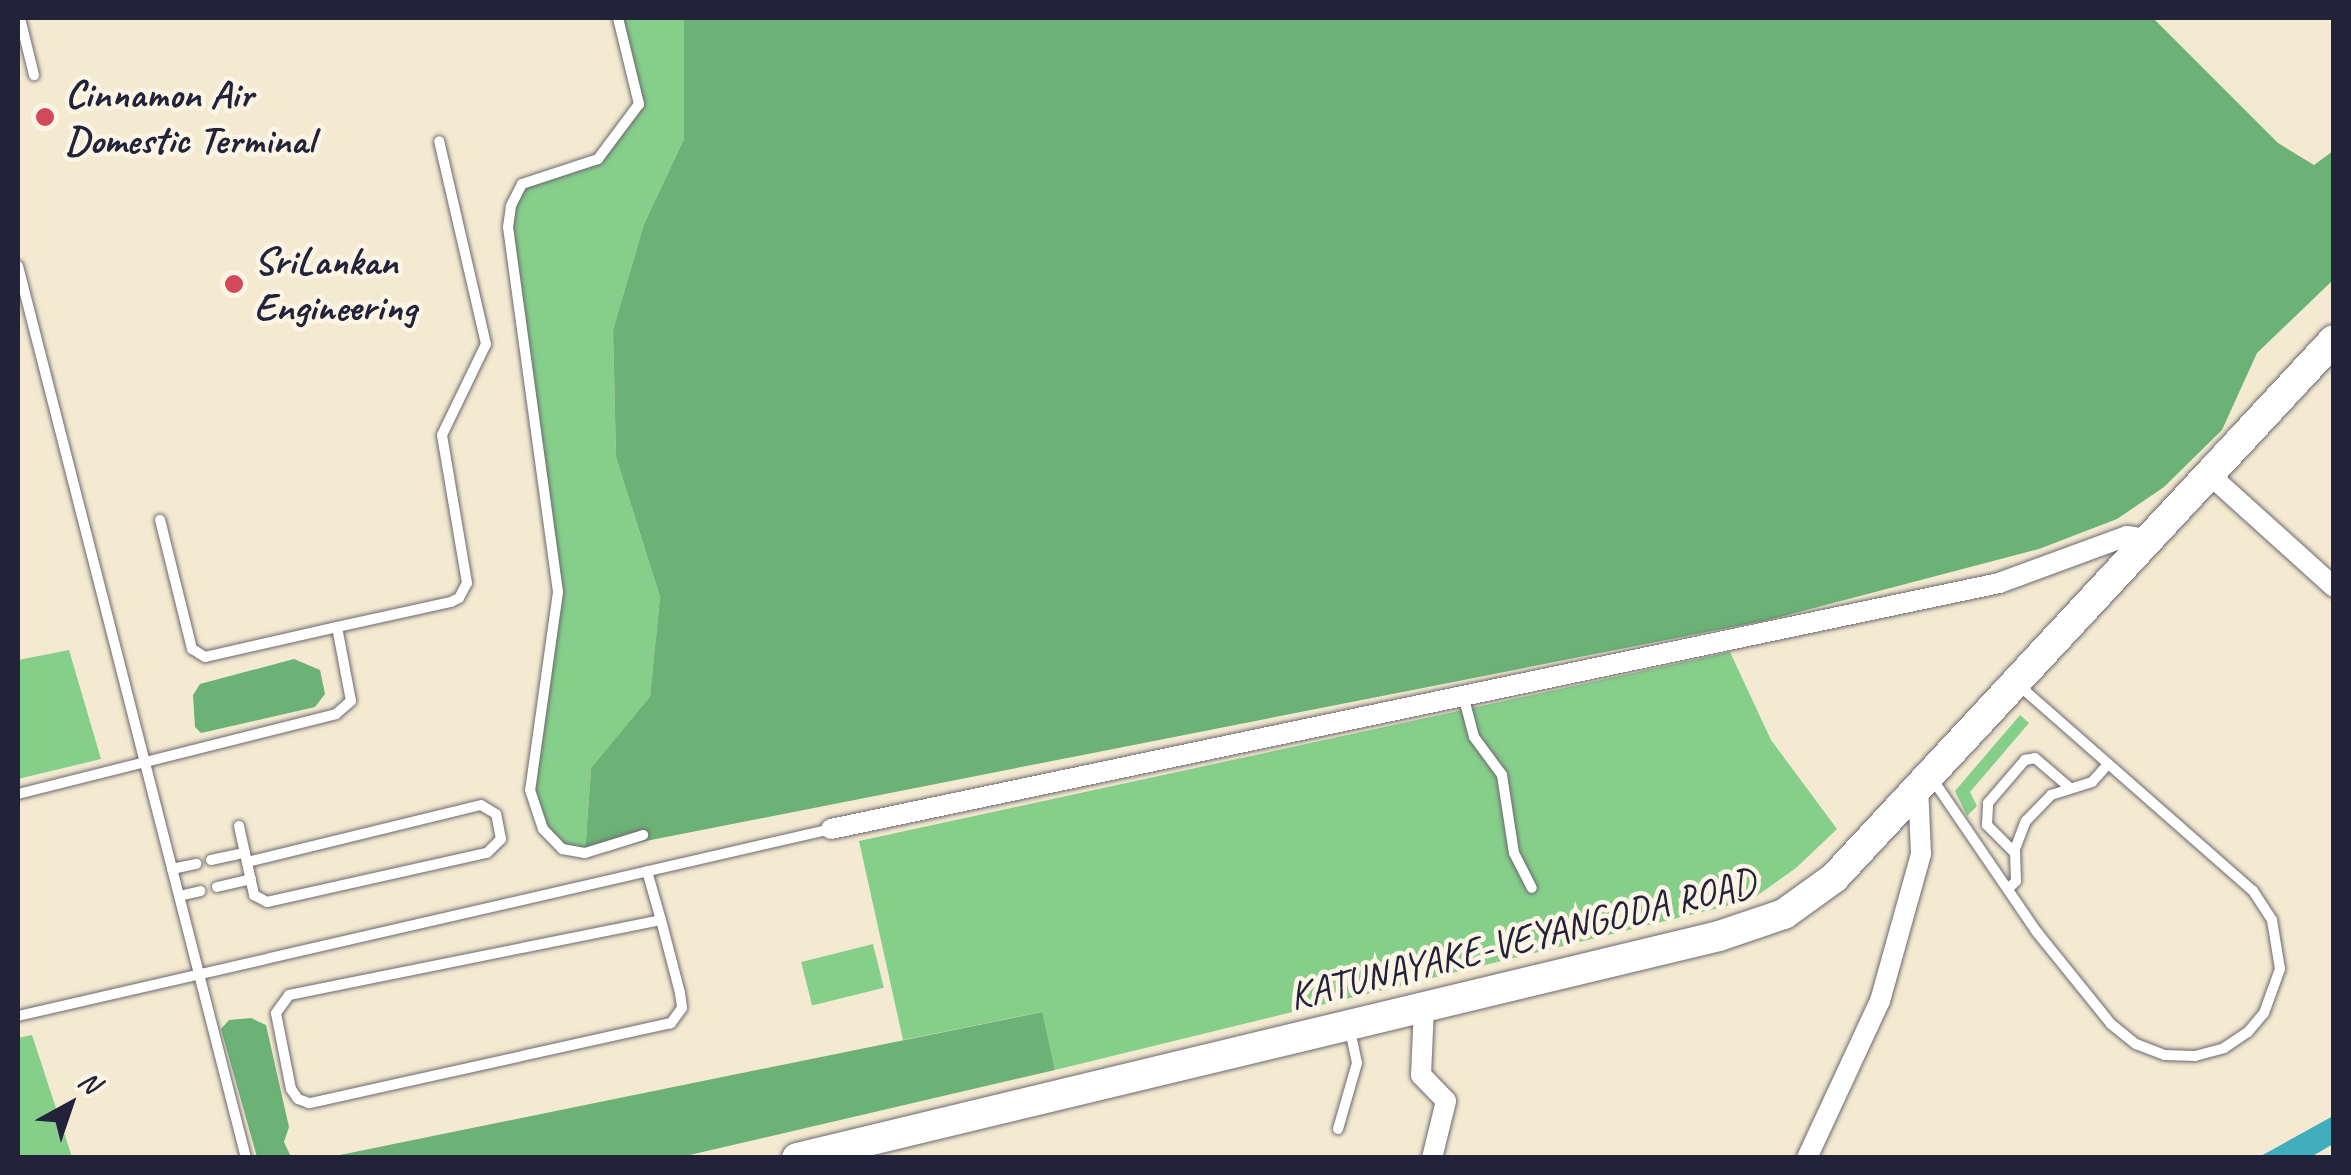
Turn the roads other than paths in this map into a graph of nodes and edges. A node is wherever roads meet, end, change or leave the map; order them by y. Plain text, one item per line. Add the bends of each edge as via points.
1 (20, 18) edge
2 (618, 18) edge
3 (34, 75) dead end
4 (439, 141) dead end
5 (18, 266) edge
6 (23, 313) edge
7 (2334, 340) edge
8 (2210, 475) junction
9 (160, 520) dead end
10 (2152, 540) junction
11 (2334, 587) edge
12 (337, 628) junction
13 (2016, 682) junction
14 (1463, 694) junction
15 (2108, 764) junction
16 (146, 765) junction
17 (1923, 778) junction
18 (2069, 787) junction
19 (18, 794) edge
20 (240, 826) dead end
21 (830, 829) joint
22 (643, 834) dead end
23 (2015, 853) junction
24 (246, 858) junction
25 (211, 860) dead end
26 (196, 864) dead end
27 (172, 869) junction
28 (647, 872) junction
29 (251, 879) junction
30 (217, 887) dead end
31 (1532, 888) dead end
32 (2008, 890) junction
33 (200, 891) dead end
34 (180, 896) junction
35 (661, 920) junction
36 (200, 975) junction
37 (1424, 1007) junction
38 (18, 1016) edge
39 (1349, 1024) junction
40 (1338, 1130) dead end
41 (246, 1158) edge
42 (798, 1158) edge
43 (1432, 1158) edge
44 (1808, 1158) edge

1 - 3 lane
2 - 22 lane via 639,104 598,159 522,184 508,227 558,592 530,790 542,829 562,849 585,852
4 - 12 lane via 486,344 442,435 467,583 450,602
5 - 6 lane
6 - 16 lane
7 - 8 main road, KATUNAYAKE-VEYANGODA ROAD
8 - 10 main road, KATUNAYAKE-VEYANGODA ROAD
8 - 11 street
9 - 12 lane via 196,653 205,657
10 - 13 main road, KATUNAYAKE-VEYANGODA ROAD
10 - 14 street via 2127,536 1998,583
12 - 16 lane via 352,694 342,710
13 - 15 lane
13 - 17 main road, KATUNAYAKE-VEYANGODA ROAD
14 - 21 street
14 - 31 lane via 1474,737 1502,775 1514,853
15 - 18 lane via 2092,782
15 - 32 lane via 2252,891 2272,920 2280,969 2264,1013 2224,1048 2195,1056 2136,1044 2090,1002
16 - 19 lane
16 - 27 lane
17 - 32 lane
17 - 37 main road, KATUNAYAKE-VEYANGODA ROAD via 1834,878 1784,914 1719,936
17 - 44 street via 1920,854 1880,1002
18 - 23 lane via 2039,805
18 - 23 lane via 2035,758 2025,760 1988,803 1986,825
20 - 24 lane
21 - 28 lane
23 - 32 lane via 2016,880
24 - 25 lane
24 - 29 lane
24 - 29 lane via 481,805 498,818 501,838 487,853 267,902 254,895
26 - 27 lane
27 - 34 lane
28 - 35 lane
28 - 36 lane
29 - 30 lane
33 - 34 lane
34 - 36 lane
35 - 35 lane via 682,1008 672,1023 309,1103 291,1088 276,1014 289,995
36 - 38 lane
36 - 41 lane
37 - 39 main road, KATUNAYAKE-VEYANGODA ROAD
37 - 43 street via 1421,1075 1446,1101
39 - 40 lane via 1357,1062
39 - 42 main road, KATUNAYAKE-VEYANGODA ROAD

